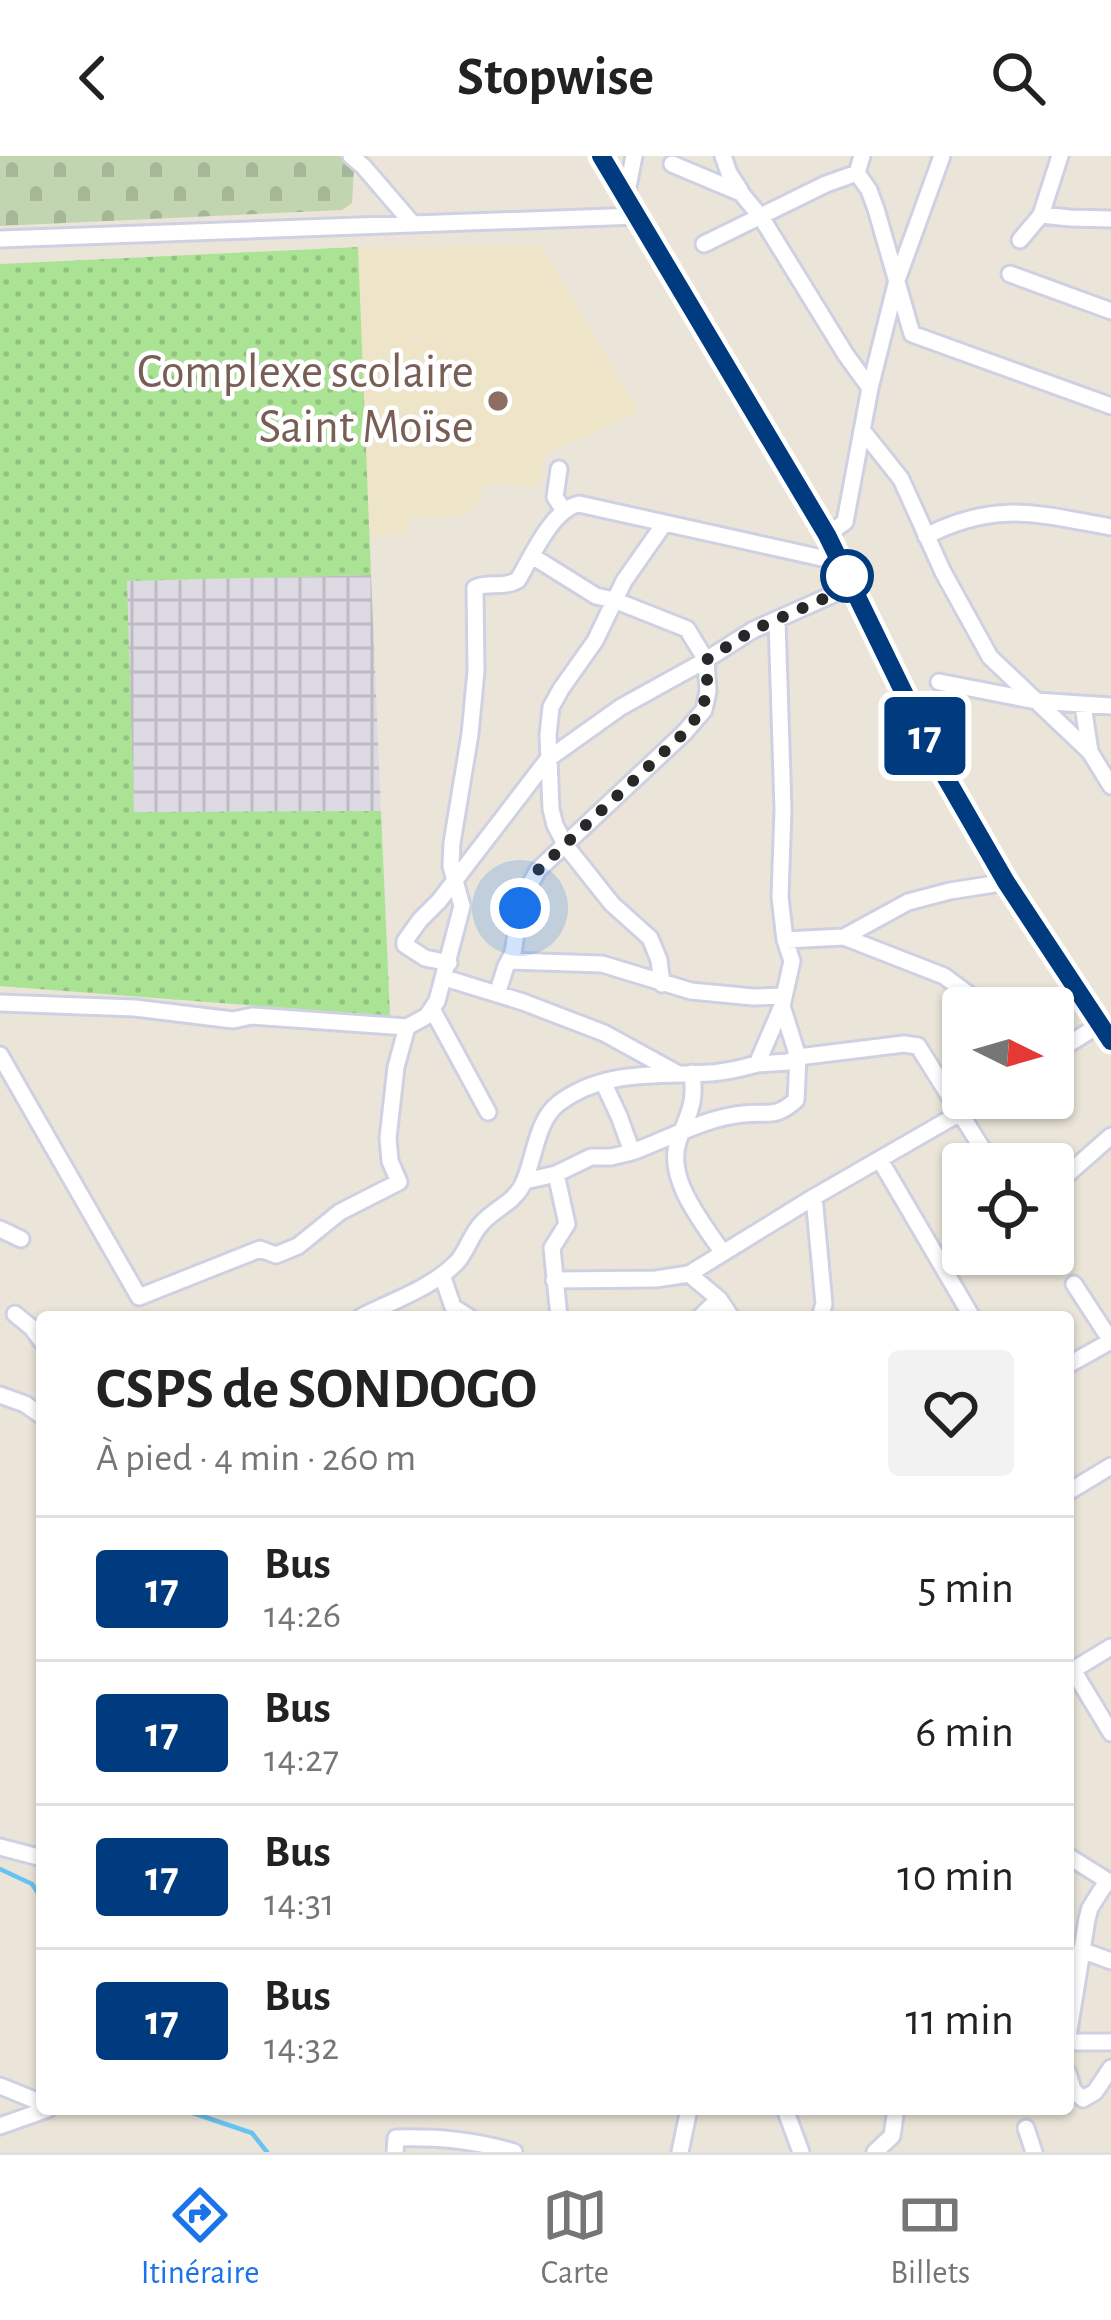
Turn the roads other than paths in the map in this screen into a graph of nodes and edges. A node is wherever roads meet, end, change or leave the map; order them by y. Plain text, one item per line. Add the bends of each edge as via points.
1 (351, 156) edge
2 (602, 156) edge
3 (634, 156) edge
4 (723, 156) edge
5 (942, 156) edge
6 (1060, 156) edge
7 (672, 164) dead end
8 (860, 164) edge
9 (741, 193) junction
10 (626, 197) junction
11 (1041, 214) junction
12 (637, 216) junction
13 (761, 217) junction
14 (1111, 219) edge
15 (412, 223) junction
16 (0, 238) edge
17 (1020, 240) dead end
18 (704, 244) dead end
19 (1010, 274) dead end
20 (897, 280) junction
21 (1111, 311) edge
22 (869, 388) junction
23 (1111, 406) edge
24 (862, 430) junction
25 (559, 469) dead end
26 (563, 509) junction
27 (664, 524) junction
28 (1111, 527) edge
29 (827, 535) junction
30 (926, 536) junction
31 (532, 556) junction
32 (840, 562) junction
33 (852, 586) junction
34 (614, 600) junction
35 (778, 620) junction
36 (706, 660) junction
37 (939, 682) dead end
38 (1036, 701) junction
39 (1083, 705) junction
40 (1111, 706) edge
41 (1090, 752) junction
42 (548, 759) junction
43 (1111, 786) edge
44 (566, 846) junction
45 (454, 882) junction
46 (1006, 882) junction
47 (844, 937) junction
48 (785, 940) junction
49 (509, 961) junction
50 (447, 971) junction
51 (662, 984) junction
52 (959, 987) edge
53 (497, 994) junction
54 (783, 1001) junction
55 (0, 1004) edge
56 (432, 1009) junction
57 (407, 1027) junction
58 (1105, 1033) edge
59 (1074, 1046) edge
60 (0, 1055) edge
61 (798, 1057) junction
62 (757, 1064) junction
63 (683, 1073) junction
64 (603, 1082) junction
65 (942, 1083) edge
66 (488, 1112) dead end
67 (952, 1119) edge
68 (681, 1134) junction
69 (1109, 1140) edge
70 (632, 1152) junction
71 (880, 1160) junction
72 (1074, 1169) edge
73 (556, 1174) junction
74 (524, 1181) junction
75 (814, 1197) junction
76 (0, 1229) edge
77 (21, 1239) dead end
78 (723, 1253) junction
79 (689, 1274) junction
80 (442, 1276) junction
81 (554, 1280) junction
82 (1073, 1284) dead end
83 (719, 1300) junction
84 (373, 1311) edge
85 (459, 1311) edge
86 (558, 1311) edge
87 (707, 1311) edge
88 (726, 1311) edge
89 (826, 1311) edge
90 (968, 1311) edge
91 (16, 1314) dead end
92 (36, 1334) edge
93 (1111, 1341) edge
94 (1074, 1363) edge
95 (0, 1395) edge
96 (36, 1412) edge
97 (1111, 1466) edge
98 (1074, 1488) edge
99 (1111, 1647) edge
100 (1074, 1670) edge
101 (1074, 1678) edge
102 (1111, 1733) edge
103 (0, 1847) edge
104 (36, 1856) edge
105 (1074, 1860) edge
106 (1109, 1882) edge
107 (1081, 1950) junction
108 (1111, 1961) edge
109 (1074, 1998) edge
110 (1074, 2039) edge
111 (1111, 2042) edge
112 (1111, 2068) edge
113 (0, 2086) edge
114 (1074, 2091) edge
115 (36, 2102) edge
116 (36, 2110) edge
117 (688, 2115) edge
118 (786, 2115) edge
119 (895, 2115) edge
120 (0, 2126) edge
121 (1026, 2128) dead end
122 (495, 2149) edge
123 (395, 2152) edge
124 (514, 2152) edge
125 (680, 2152) edge
126 (801, 2152) edge
127 (875, 2152) edge
128 (1034, 2152) edge

1 - 15 street
2 - 10 street
3 - 10 street
4 - 9 street
5 - 20 street
6 - 11 street
7 - 9 street
8 - 13 street
8 - 20 street
9 - 13 street
10 - 12 street
11 - 14 street
11 - 17 street
12 - 15 street
12 - 29 street
13 - 18 street
13 - 22 street
15 - 16 street
19 - 21 street
20 - 22 street
20 - 23 street via 913,334
22 - 24 street
24 - 29 street via 844,522
24 - 30 street via 901,479
25 - 26 street
26 - 27 street via 579,504
26 - 31 street
27 - 32 street
27 - 34 street
28 - 30 street via 1002,511
29 - 32 street
30 - 38 street via 990,656
31 - 34 street
31 - 45 street via 518,580 482,585 473,599 476,670 454,822
32 - 33 street
33 - 35 street
33 - 46 street
34 - 36 street via 687,628
34 - 42 street via 551,707
35 - 36 street
35 - 48 street
36 - 42 street
36 - 44 street via 704,710
37 - 38 street
38 - 39 street
38 - 41 street
39 - 40 street
39 - 41 street
41 - 43 street
42 - 44 street via 554,826
42 - 45 street
44 - 49 street via 524,894
44 - 51 street via 650,938
45 - 50 street via 462,906
45 - 50 street via 405,941
46 - 47 street via 908,902
46 - 58 street
47 - 48 street
47 - 52 street
48 - 54 street via 792,961
49 - 51 street via 602,964
49 - 53 street
50 - 53 street
50 - 56 street
51 - 54 street
53 - 63 street
54 - 61 street
54 - 62 street
55 - 57 street
56 - 57 street
56 - 66 street
57 - 60 street via 388,1138 399,1182 283,1253 260,1249 139,1298
58 - 59 street
61 - 62 street
61 - 65 street via 915,1045
61 - 68 street via 796,1100 787,1109
62 - 63 street
63 - 64 street
63 - 68 street via 694,1101
64 - 70 street
64 - 74 street via 554,1106
67 - 71 street
68 - 70 street
68 - 78 street via 674,1166 680,1184
69 - 72 street
70 - 73 street via 591,1157
71 - 75 street
71 - 90 street
73 - 74 street
73 - 81 street via 567,1224 553,1242
74 - 80 street
75 - 78 street
75 - 89 street
76 - 77 street
78 - 79 street
79 - 81 street
79 - 83 street
80 - 84 street
80 - 85 street
81 - 86 street
82 - 93 street
83 - 87 street
83 - 88 street
91 - 92 street
93 - 94 street
95 - 96 street
97 - 98 street
99 - 100 street
101 - 102 street
103 - 104 street
105 - 106 street
106 - 107 street via 1090,1908
107 - 108 street
107 - 109 street
110 - 111 street
112 - 114 street via 1095,2092 1083,2099
113 - 115 street
116 - 120 street
117 - 125 street
118 - 126 street
119 - 127 street via 892,2136
121 - 128 street
122 - 123 street via 396,2138
122 - 124 street

